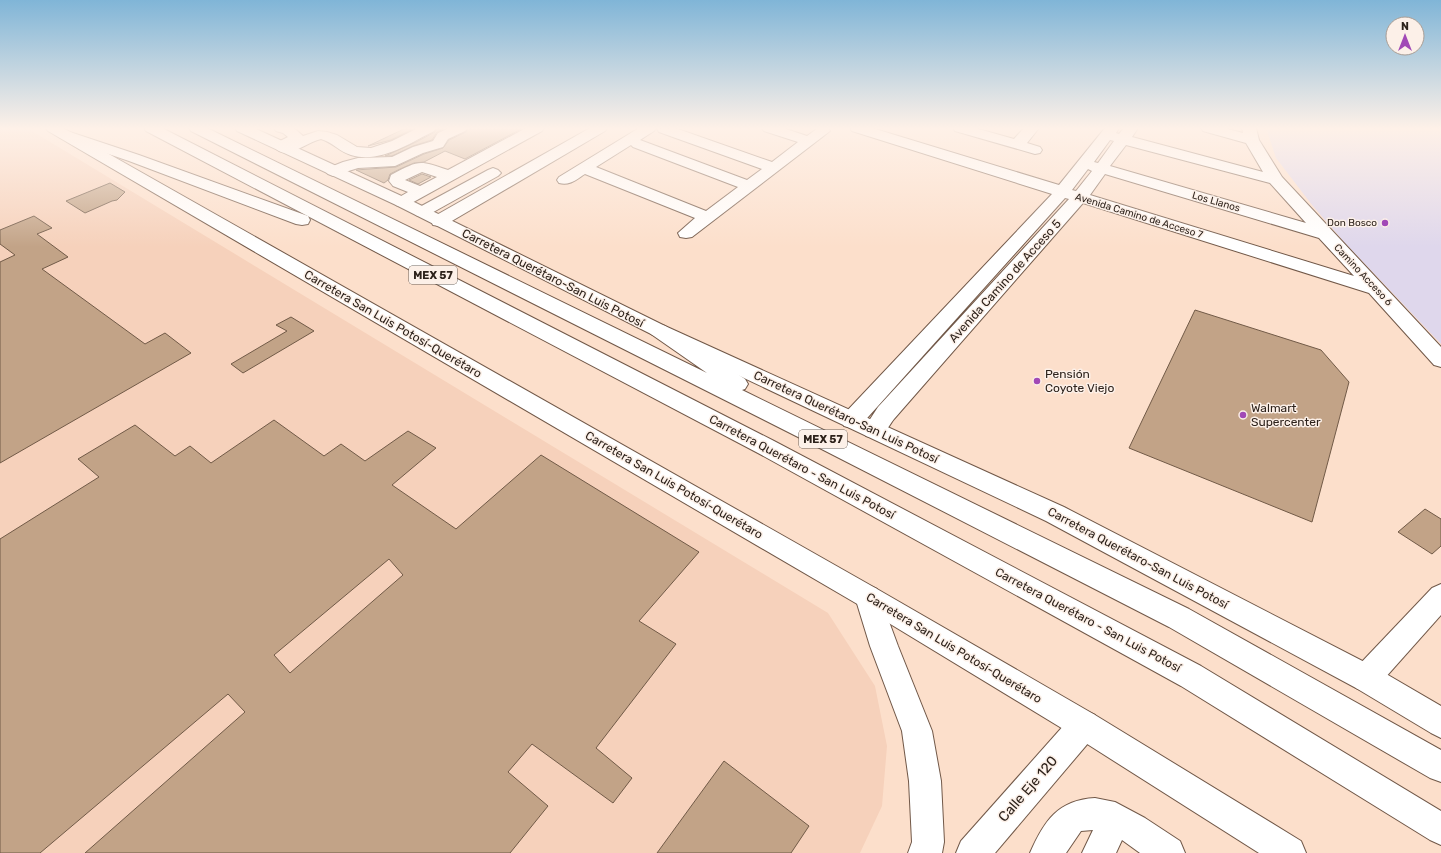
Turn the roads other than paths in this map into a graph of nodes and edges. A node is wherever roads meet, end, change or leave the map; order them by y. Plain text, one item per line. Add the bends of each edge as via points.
1 (123, 168) edge
2 (160, 168) edge
3 (227, 168) edge
4 (276, 168) edge
5 (327, 168) edge
6 (416, 168) edge
7 (425, 168) edge
8 (461, 168) edge
9 (501, 168) edge
10 (506, 168) edge
11 (592, 168) edge
12 (713, 168) edge
13 (774, 168) edge
14 (985, 168) edge
15 (1090, 168) edge
16 (1091, 168) edge
17 (1098, 168) edge
18 (1235, 168) edge
19 (1269, 168) edge
20 (464, 169) junction
21 (589, 170) junction
22 (450, 176) junction
23 (484, 178) junction
24 (565, 180) dead end
25 (1276, 180) junction
26 (750, 186) junction
27 (1062, 192) junction
28 (449, 197) junction
29 (1080, 197) junction
30 (423, 203) junction
31 (707, 218) junction
32 (686, 233) dead end
33 (1325, 234) junction
34 (1030, 239) junction
35 (390, 253) junction
36 (990, 271) junction
37 (1006, 279) junction
38 (1376, 289) junction
39 (950, 314) junction
40 (968, 322) junction
41 (658, 330) junction
42 (1441, 360) edge
43 (898, 370) junction
44 (918, 378) junction
45 (852, 420) junction
46 (874, 430) junction
47 (812, 434) junction
48 (1441, 596) edge
49 (868, 597) junction
50 (1366, 678) junction
51 (1441, 723) edge
52 (1084, 725) junction
53 (1441, 767) edge
54 (1115, 818) junction
55 (1441, 829) edge
56 (925, 853) edge
57 (973, 853) edge
58 (1047, 853) edge
59 (1099, 853) edge
60 (1168, 853) edge
61 (1289, 853) edge

1 - 49 main road, Carretera San Luis Potosí-Querétaro
2 - 35 main road
3 - 35 main road, Carretera Querétaro - San Luis Potosí / MEX 57
4 - 47 main road, MEX 57
5 - 30 main road, Carretera Querétaro-San Luis Potosí
6 - 30 main road via 396,181
7 - 22 main road
8 - 20 main road
9 - 23 main road
10 - 30 main road
11 - 21 main road
12 - 26 main road
13 - 26 main road
14 - 27 main road, Avenida Camino de Acceso 7
15 - 27 main road, Avenida Camino de Acceso 5
16 - 29 main road, Avenida Camino de Acceso 5
17 - 33 main road, Los Llanos
18 - 25 main road
19 - 25 main road, Camino Acceso 6
20 - 22 main road
20 - 23 main road
21 - 24 main road
21 - 31 main road
22 - 30 main road
23 - 28 main road
25 - 33 main road, Camino Acceso 6
26 - 31 main road
27 - 29 main road, Avenida Camino de Acceso 7
27 - 34 main road, Avenida Camino de Acceso 5
28 - 30 main road
28 - 30 main road
29 - 34 main road, Avenida Camino de Acceso 5
29 - 38 main road, Avenida Camino de Acceso 7
30 - 41 main road, Carretera Querétaro-San Luis Potosí
31 - 32 main road
33 - 38 main road, Camino Acceso 6
34 - 36 main road, Avenida Camino de Acceso 5
34 - 37 main road, Avenida Camino de Acceso 5
35 - 55 main road, Carretera Querétaro - San Luis Potosí / MEX 57 via 773,451 1191,676
36 - 37 main road
36 - 39 main road, Avenida Camino de Acceso 5
37 - 40 main road, Avenida Camino de Acceso 5
38 - 42 main road, Camino Acceso 6
39 - 40 main road
39 - 43 main road, Avenida Camino de Acceso 5
40 - 44 main road, Avenida Camino de Acceso 5
41 - 45 main road, Carretera Querétaro-San Luis Potosí
41 - 47 main road
43 - 44 main road
43 - 45 main road, Avenida Camino de Acceso 5
44 - 46 main road, Avenida Camino de Acceso 5
45 - 46 main road, Carretera Querétaro-San Luis Potosí
46 - 50 main road, Carretera Querétaro-San Luis Potosí via 1055,514
47 - 53 main road, MEX 57 via 1179,618
48 - 50 main road
49 - 52 main road, Carretera San Luis Potosí-Querétaro
49 - 56 main road via 917,731 925,781 928,842
50 - 51 main road, Carretera Querétaro-San Luis Potosí
52 - 57 main road, Calle Eje 120
52 - 61 main road, Carretera San Luis Potosí-Querétaro
54 - 58 main road via 1084,814 1069,821
54 - 59 main road
54 - 60 main road

